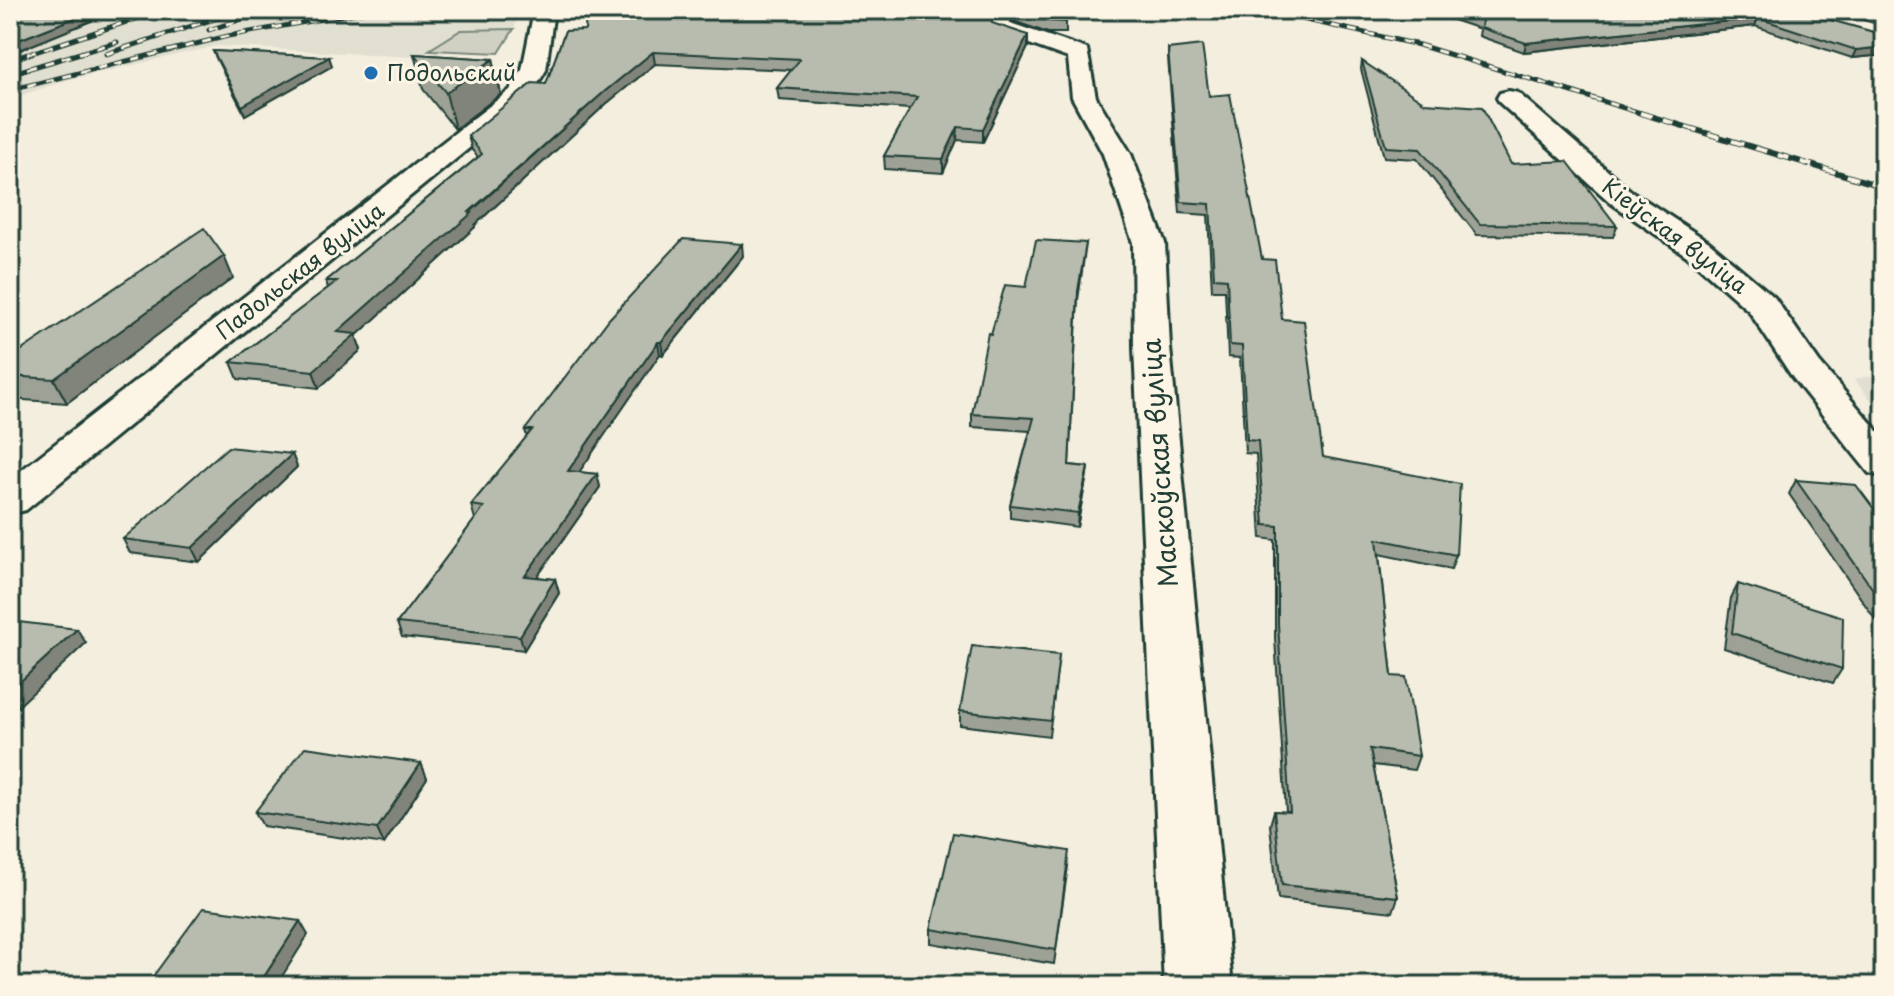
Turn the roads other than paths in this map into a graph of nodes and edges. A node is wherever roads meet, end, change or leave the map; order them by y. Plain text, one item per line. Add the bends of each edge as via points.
1 (544, 10) edge
2 (999, 10) edge
3 (1509, 98) dead end
4 (1884, 464) edge
5 (10, 501) edge
6 (1198, 986) edge

1 - 5 street, Падольская вуліца via 534,70 519,95
2 - 6 street, Маскоўская вуліца via 1000,27 1079,54 1084,97 1117,154 1149,243
3 - 4 street, Кіеўская вуліца via 1621,197 1698,249 1762,304 1806,370

